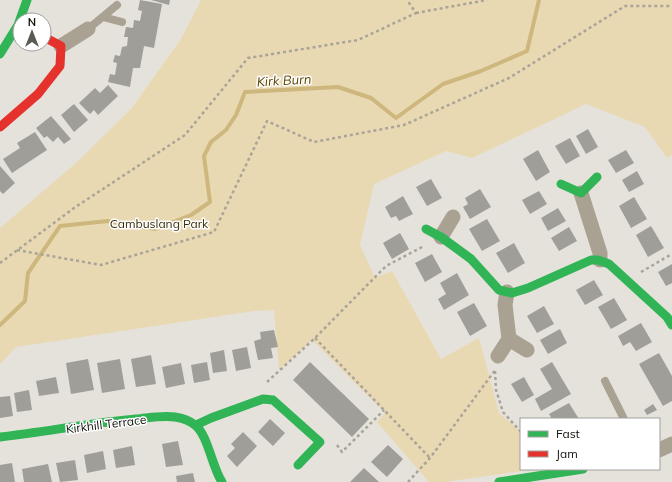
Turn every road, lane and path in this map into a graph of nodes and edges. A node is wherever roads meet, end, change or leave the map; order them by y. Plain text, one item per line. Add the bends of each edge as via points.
1 (27, 0) edge
2 (407, 0) edge
3 (487, 0) edge
4 (117, 5) dead end
5 (672, 6) edge
6 (23, 12) edge
7 (416, 13) junction
8 (103, 17) junction
9 (122, 22) dead end
10 (88, 29) joint
11 (12, 36) edge
12 (52, 41) edge
13 (61, 46) junction
14 (0, 54) edge
15 (0, 127) edge
16 (597, 177) dead end
17 (561, 184) dead end
18 (581, 193) junction
19 (453, 217) dead end
20 (426, 229) dead end
21 (441, 237) junction
22 (17, 250) junction
23 (672, 254) edge
24 (600, 260) junction
25 (0, 263) edge
26 (626, 280) junction
27 (507, 292) junction
28 (672, 325) edge
29 (315, 338) junction
30 (509, 339) junction
31 (527, 350) dead end
32 (498, 356) joint
33 (494, 370) junction
34 (605, 381) dead end
35 (262, 399) junction
36 (384, 410) junction
37 (624, 418) edge
38 (196, 426) junction
39 (520, 431) edge
40 (0, 438) edge
41 (320, 442) junction
42 (672, 444) edge
43 (660, 450) edge
44 (430, 458) junction
45 (298, 465) dead end
46 (576, 470) edge
47 (222, 482) edge
48 (408, 482) edge
49 (498, 482) edge

1 - 6 street
2 - 7 path
3 - 7 path
4 - 8 lane
5 - 22 path via 625,6 509,78 404,125 314,142 267,122 214,232 101,265
7 - 22 path via 358,40 248,58 185,135 74,208
8 - 9 lane
8 - 10 lane
10 - 13 street
11 - 14 street
12 - 13 street
13 - 15 street via 60,66 38,94
16 - 18 street
17 - 18 street
18 - 24 street
19 - 21 street
20 - 21 street
21 - 27 street via 471,259 499,290
21 - 29 path via 386,266
22 - 25 path
23 - 26 path
24 - 26 street via 609,264
24 - 27 street via 583,263 528,288
26 - 28 street via 667,317
27 - 30 street via 505,305
29 - 35 path via 263,386
29 - 36 path
30 - 31 street
30 - 32 street
32 - 33 path via 502,362
33 - 39 path via 496,390 503,412
33 - 44 path
34 - 37 lane
35 - 38 street
35 - 41 street via 273,400
36 - 41 path via 342,452 336,444
36 - 44 path
38 - 40 street, Kirkhill Terrace via 175,417 120,420
38 - 47 street
41 - 45 street
42 - 43 street
44 - 48 path
46 - 49 street

